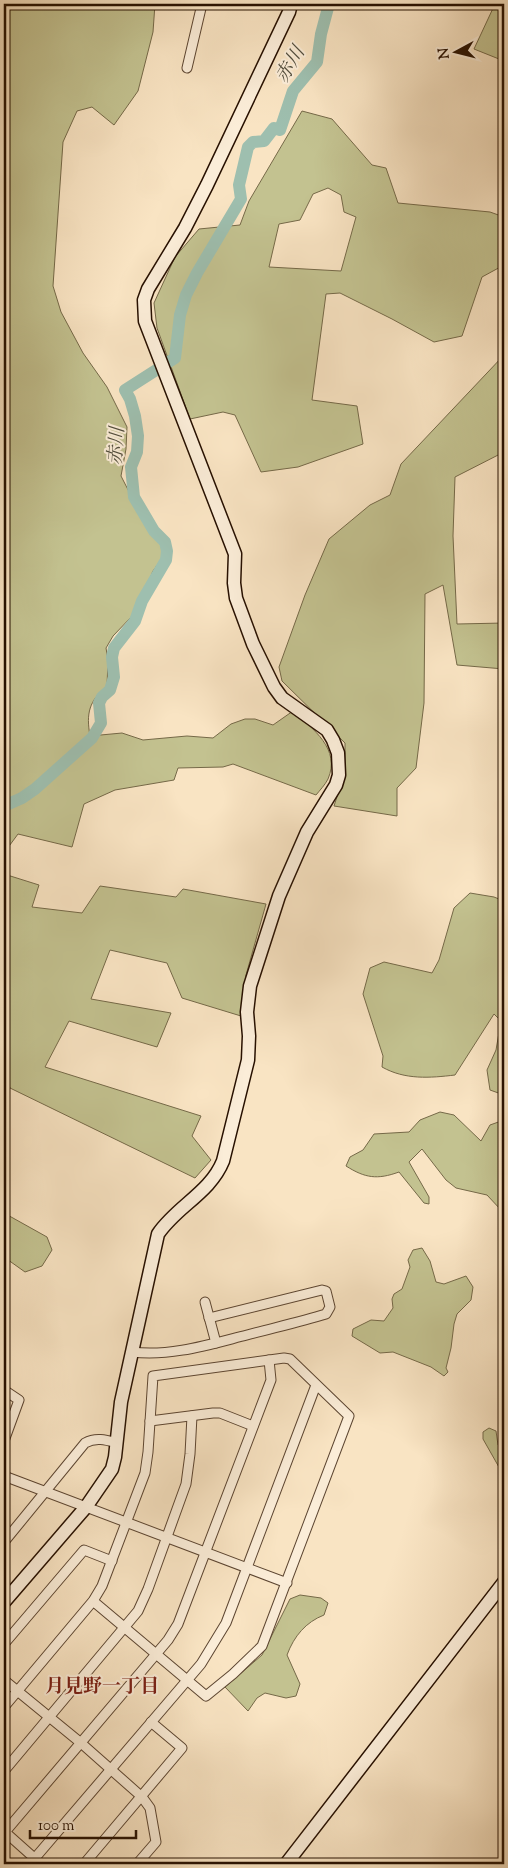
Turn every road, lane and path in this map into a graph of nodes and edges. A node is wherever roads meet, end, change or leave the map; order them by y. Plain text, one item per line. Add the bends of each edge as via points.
1 (202, 4) edge
2 (291, 4) edge
3 (187, 68) dead end
4 (205, 1302) dead end
5 (209, 1318) junction
6 (216, 1343) junction
7 (132, 1352) junction
8 (269, 1360) junction
9 (316, 1385) junction
10 (4, 1390) edge
11 (192, 1416) junction
12 (150, 1420) junction
13 (253, 1426) junction
14 (4, 1441) edge
15 (117, 1443) junction
16 (4, 1476) edge
17 (44, 1492) junction
18 (86, 1507) junction
19 (127, 1522) junction
20 (167, 1537) junction
21 (4, 1542) edge
22 (207, 1552) junction
23 (112, 1561) junction
24 (248, 1568) junction
25 (287, 1583) junction
26 (503, 1585) edge
27 (93, 1601) junction
28 (4, 1602) edge
29 (123, 1628) junction
30 (4, 1644) edge
31 (155, 1654) junction
32 (4, 1680) edge
33 (186, 1680) junction
34 (18, 1692) junction
35 (4, 1707) edge
36 (49, 1717) junction
37 (151, 1722) junction
38 (80, 1743) junction
39 (111, 1770) junction
40 (4, 1771) edge
41 (142, 1797) junction
42 (5, 1832) edge
43 (38, 1861) edge
44 (84, 1864) edge
45 (137, 1864) edge
46 (286, 1864) edge

1 - 3 street
2 - 7 street via 207,185 148,289 144,300 145,321 236,554 236,598 253,644 282,698 327,730 338,753 339,775 307,832 279,896 250,986 248,1060 223,1162 206,1188 166,1222 158,1234
4 - 5 street
5 - 6 street
5 - 6 street via 326,1291 330,1307 326,1314
6 - 7 street via 162,1352
7 - 15 street via 121,1402
8 - 9 street via 290,1359
8 - 12 street via 153,1376
8 - 13 street via 271,1380
9 - 24 street
9 - 25 street via 350,1416
10 - 14 street via 19,1400
11 - 12 street
11 - 13 street via 220,1413
11 - 20 street via 186,1484
12 - 19 street via 145,1473
13 - 22 street
15 - 17 street via 104,1439 85,1443
15 - 18 street via 112,1469
16 - 17 street
17 - 18 street
17 - 21 street
18 - 19 street
18 - 28 street
19 - 20 street
19 - 23 street
20 - 22 street
20 - 29 street via 148,1590 138,1610
22 - 24 street
22 - 31 street via 178,1624
23 - 27 street
23 - 30 street via 84,1550
24 - 25 street
24 - 33 street via 222,1631 201,1664
25 - 33 street via 268,1634 255,1655 206,1696
26 - 46 street
27 - 29 street
27 - 34 street
29 - 31 street
29 - 36 street
31 - 33 street
31 - 38 street
32 - 34 street
33 - 37 street
34 - 35 street
34 - 36 street
36 - 38 street
36 - 40 street
37 - 39 street
37 - 41 street via 182,1748
38 - 39 street
38 - 42 street
39 - 41 street
39 - 43 street
41 - 44 street
41 - 45 street via 150,1808 156,1842
42 - 43 street

